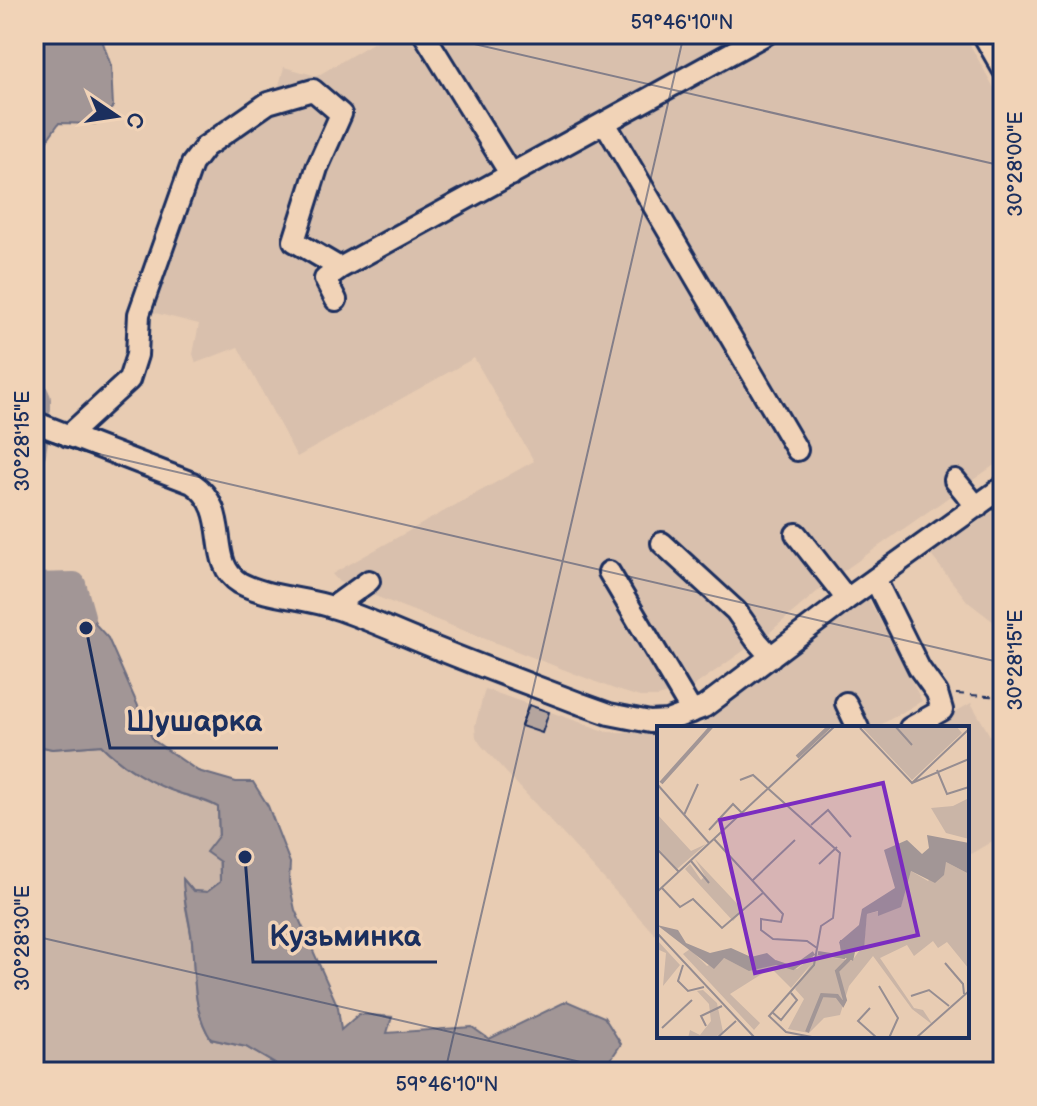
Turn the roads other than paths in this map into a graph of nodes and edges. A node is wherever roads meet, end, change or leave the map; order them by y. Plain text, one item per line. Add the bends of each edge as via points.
1 (424, 34) edge
2 (766, 34) edge
3 (983, 34) edge
4 (1003, 69) edge
5 (605, 123) junction
6 (511, 175) junction
7 (340, 268) junction
8 (336, 300) dead end
9 (34, 422) edge
10 (68, 436) junction
11 (797, 450) dead end
12 (955, 480) dead end
13 (1003, 487) edge
14 (977, 507) junction
15 (796, 534) dead end
16 (662, 543) dead end
17 (609, 572) dead end
18 (875, 579) junction
19 (369, 581) dead end
20 (847, 599) junction
21 (333, 607) junction
22 (771, 657) junction
23 (846, 703) dead end
24 (692, 712) junction
25 (857, 726) edge
26 (914, 726) edge

1 - 6 street
2 - 5 street
3 - 4 street
5 - 6 street
5 - 11 street
6 - 7 street
7 - 8 street via 325,279
7 - 10 street via 294,241 341,114 313,90 268,103 205,147 192,164 139,314 137,355 129,380
9 - 10 street
10 - 21 street via 205,492 217,516 222,557 240,583
12 - 14 street
13 - 14 street
14 - 18 street
15 - 20 street
16 - 22 street via 736,611
17 - 24 street
18 - 20 street
18 - 26 street via 942,710
19 - 21 street
20 - 22 street
21 - 24 street via 609,714 650,722
22 - 24 street via 718,699
23 - 25 street

